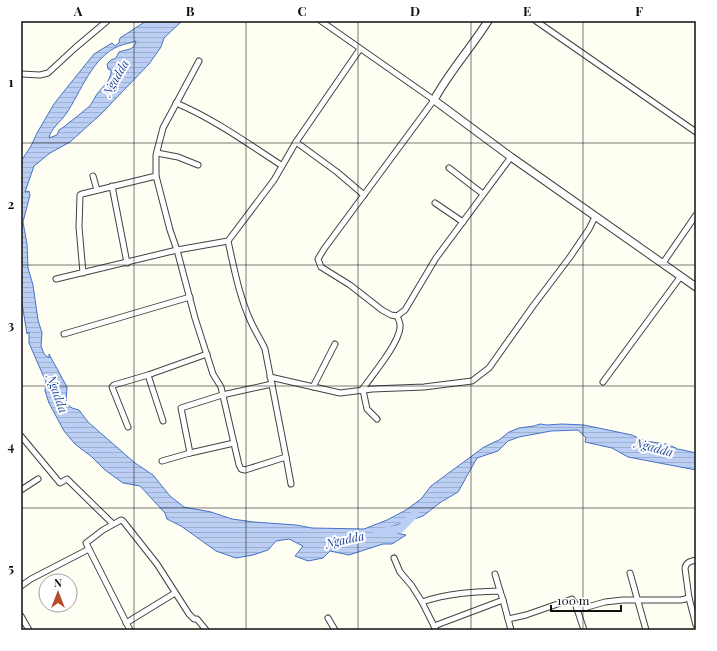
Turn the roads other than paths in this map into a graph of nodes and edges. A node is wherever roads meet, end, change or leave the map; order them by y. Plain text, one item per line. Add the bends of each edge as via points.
1 (107, 21) edge
2 (321, 21) edge
3 (488, 21) edge
4 (536, 21) edge
5 (360, 49) junction
6 (199, 61) dead end
7 (21, 74) edge
8 (434, 100) junction
9 (176, 103) junction
10 (696, 132) edge
11 (296, 142) junction
12 (157, 153) junction
13 (510, 157) junction
14 (281, 165) junction
15 (198, 166) dead end
16 (449, 168) dead end
17 (93, 176) dead end
18 (156, 176) junction
19 (112, 186) junction
20 (96, 190) junction
21 (483, 194) junction
22 (364, 195) junction
23 (435, 203) dead end
24 (696, 215) edge
25 (594, 217) junction
26 (463, 222) junction
27 (228, 241) junction
28 (177, 250) junction
29 (128, 263) junction
30 (663, 263) junction
31 (83, 273) junction
32 (681, 276) junction
33 (56, 279) dead end
34 (696, 286) edge
35 (190, 297) junction
36 (397, 316) junction
37 (64, 334) dead end
38 (335, 344) dead end
39 (207, 354) junction
40 (148, 375) junction
41 (270, 377) junction
42 (602, 382) dead end
43 (272, 384) junction
44 (313, 387) junction
45 (363, 390) junction
46 (222, 395) junction
47 (378, 419) dead end
48 (163, 421) dead end
49 (128, 427) dead end
50 (21, 436) edge
51 (234, 443) junction
52 (190, 452) junction
53 (286, 457) junction
54 (162, 461) dead end
55 (38, 479) dead end
56 (291, 484) dead end
57 (21, 490) edge
58 (113, 524) junction
59 (89, 549) junction
60 (394, 558) dead end
61 (696, 560) edge
62 (630, 573) dead end
63 (495, 574) dead end
64 (21, 586) edge
65 (500, 591) junction
66 (175, 593) junction
67 (689, 598) junction
68 (503, 600) junction
69 (637, 601) junction
70 (422, 602) junction
71 (577, 610) junction
72 (21, 616) edge
73 (328, 618) dead end
74 (508, 619) junction
75 (126, 623) junction
76 (696, 625) edge
77 (436, 628) edge
78 (29, 630) edge
79 (130, 630) edge
80 (206, 630) edge
81 (335, 630) edge
82 (511, 630) edge
83 (584, 630) edge
84 (646, 630) edge

1 - 7 street via 48,74
2 - 5 street
3 - 8 street
4 - 10 street
5 - 8 street
5 - 11 street
6 - 9 street
8 - 13 street
8 - 22 street
9 - 12 street via 163,128
9 - 14 street via 194,110 237,135
11 - 14 street
11 - 22 street
12 - 15 street via 178,157
12 - 18 street
13 - 21 street
13 - 25 street
14 - 27 street via 274,180
16 - 21 street
17 - 20 street
18 - 19 street
18 - 28 street
19 - 20 street
19 - 29 street
20 - 31 street via 82,194 80,198 79,227
21 - 26 street
22 - 36 street via 318,259 321,267 382,310
23 - 26 street
24 - 30 street
25 - 30 street
25 - 45 street via 570,257 489,368 479,376 466,382
26 - 36 street via 436,258 405,310
27 - 28 street
27 - 41 street via 235,277 251,322 265,349
28 - 29 street
28 - 35 street
29 - 31 street
30 - 32 street
31 - 33 street
32 - 34 street
32 - 42 street
35 - 37 street
35 - 39 street
36 - 45 street via 401,326 393,346
38 - 44 street
39 - 40 street
39 - 46 street
40 - 48 street
40 - 49 street via 114,385 112,388
41 - 43 street
41 - 44 street
43 - 46 street
43 - 53 street
44 - 45 street via 340,393
45 - 47 street via 367,409
46 - 51 street
46 - 52 street via 181,408
50 - 58 street via 60,483 67,479
51 - 52 street
51 - 53 street via 241,469 250,469
52 - 54 street
53 - 56 street
55 - 57 street
58 - 59 street via 86,543
58 - 66 street via 123,520 157,564
59 - 64 street
59 - 75 street
60 - 70 street via 400,572
61 - 67 street via 688,562 685,568
62 - 69 street
63 - 65 street
65 - 68 street
65 - 70 street via 462,592
66 - 75 street
66 - 80 street via 189,614
67 - 69 street
67 - 76 street
68 - 74 street
68 - 77 street
69 - 71 street via 605,602
69 - 84 street
70 - 77 street
71 - 74 street via 572,599
71 - 83 street
72 - 78 street
73 - 81 street
74 - 82 street
75 - 79 street

